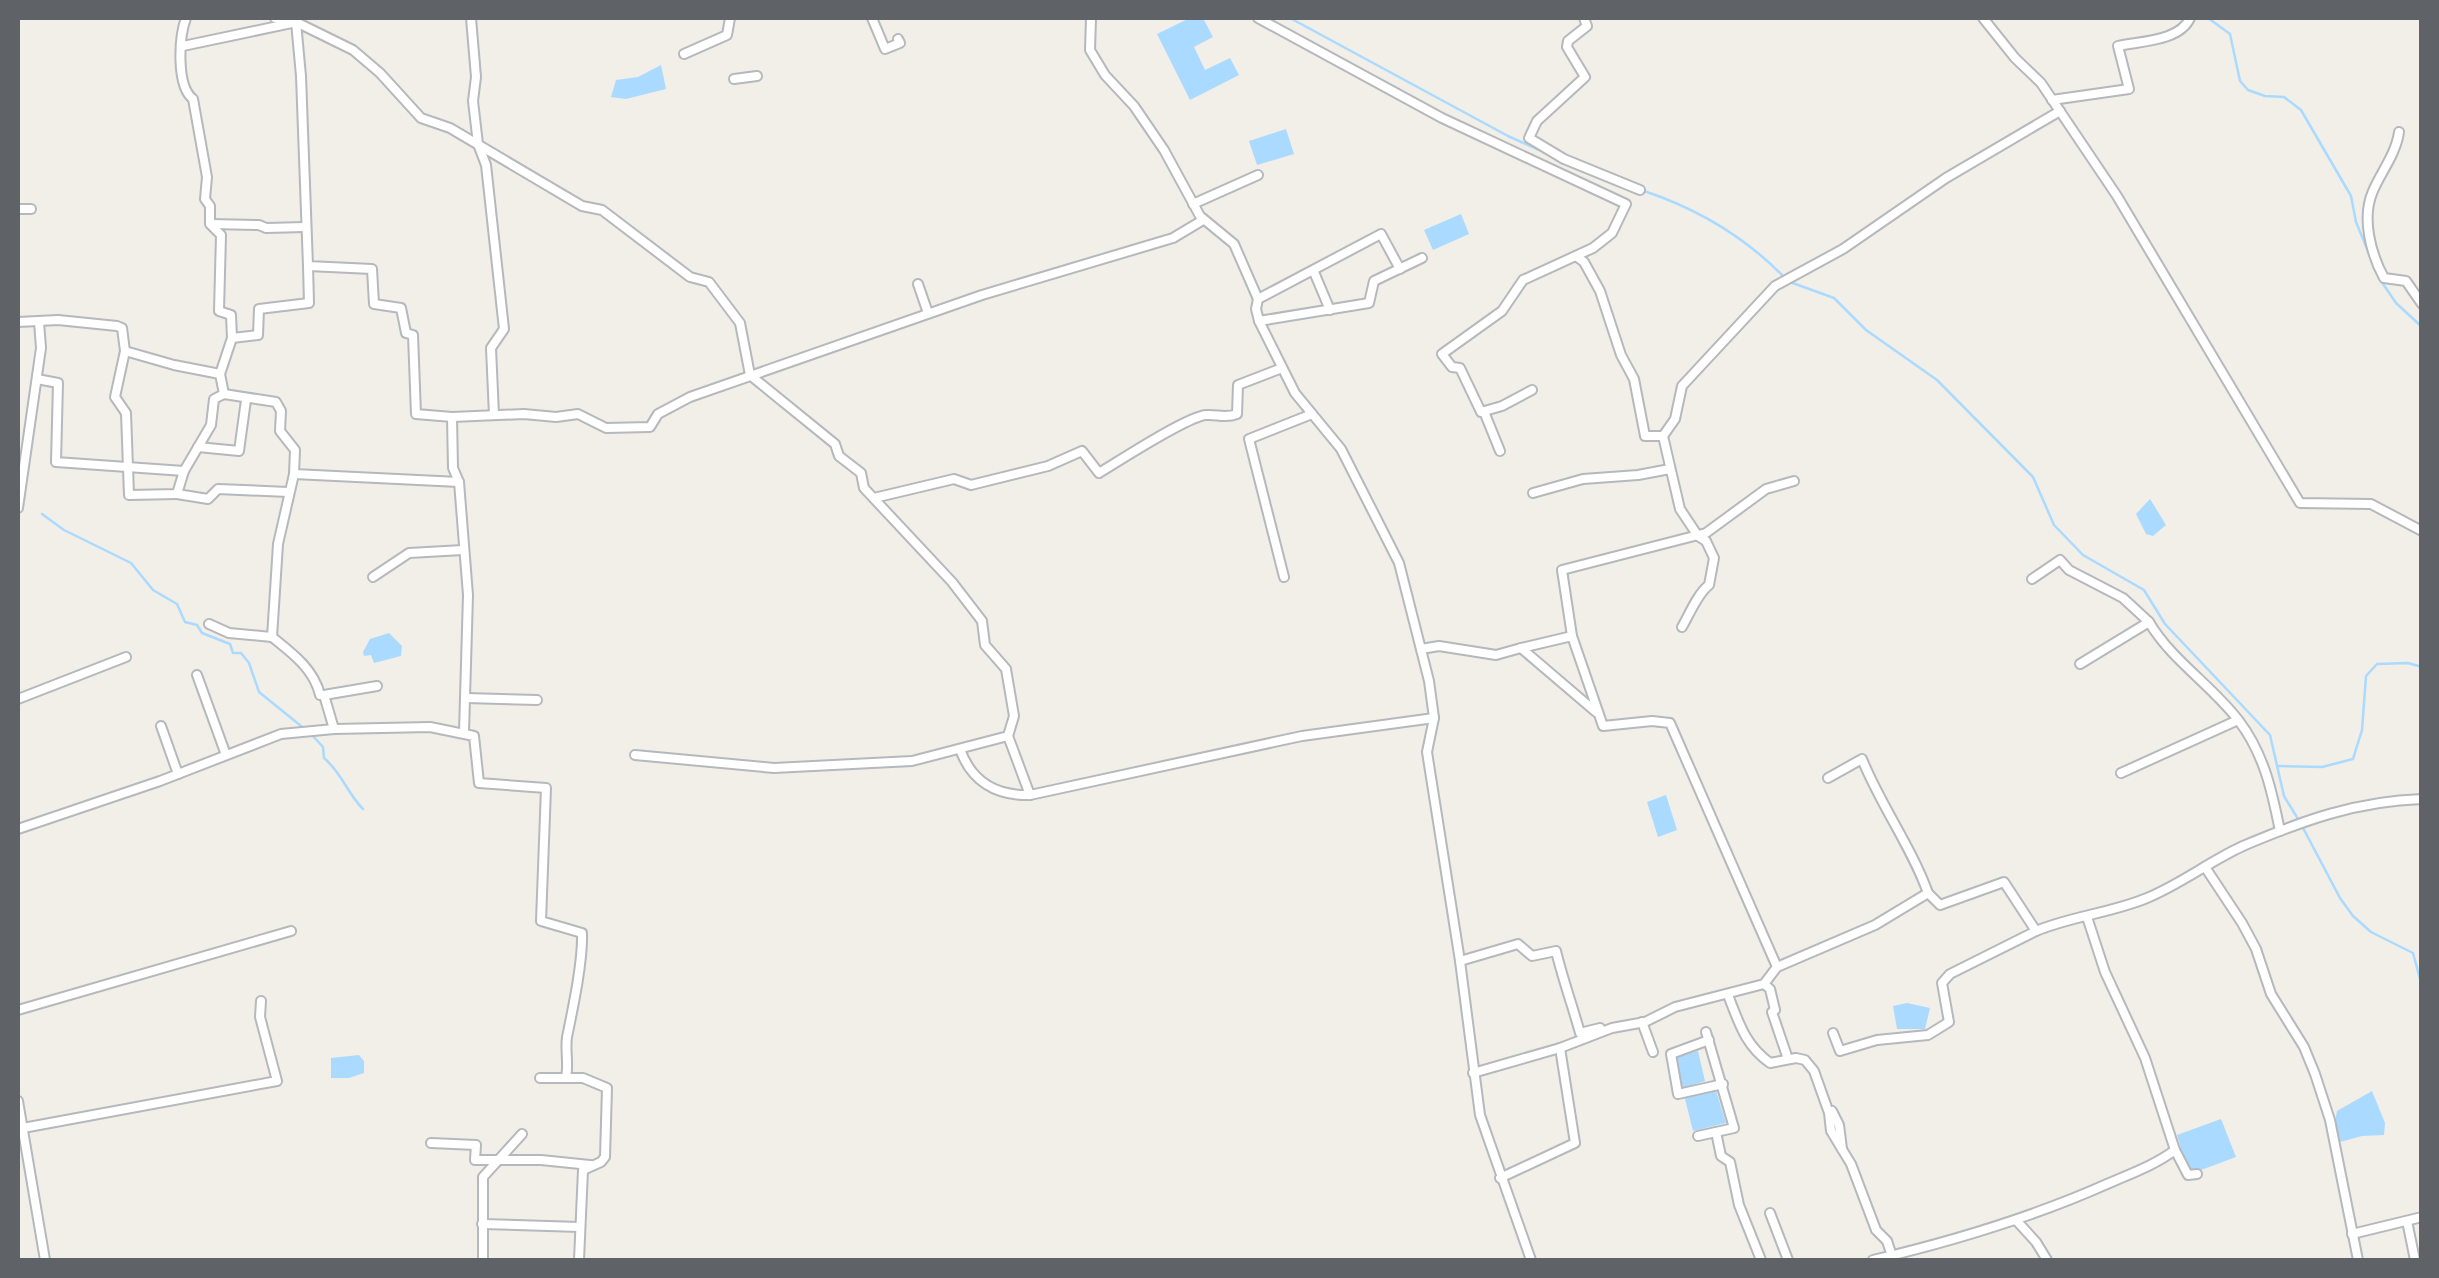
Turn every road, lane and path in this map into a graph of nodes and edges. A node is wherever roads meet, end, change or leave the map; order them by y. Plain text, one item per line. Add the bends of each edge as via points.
1 (186, 18) edge
2 (275, 18) edge
3 (470, 18) edge
4 (730, 18) edge
5 (872, 18) edge
6 (1091, 18) edge
7 (1258, 18) edge
8 (1584, 18) edge
9 (1983, 18) edge
10 (2190, 18) edge
11 (296, 20) edge
12 (898, 39) dead end
13 (184, 46) junction
14 (684, 54) dead end
15 (757, 76) dead end
16 (734, 79) dead end
17 (2052, 100) junction
18 (2060, 111) junction
19 (2400, 132) dead end
20 (478, 144) junction
21 (1258, 175) dead end
22 (1640, 190) dead end
23 (1193, 204) junction
24 (18, 209) edge
25 (31, 210) dead end
26 (1204, 220) junction
27 (210, 224) junction
28 (305, 227) junction
29 (1576, 256) junction
30 (1422, 258) dead end
31 (308, 266) junction
32 (1400, 269) junction
33 (1314, 272) junction
34 (918, 284) dead end
35 (1258, 299) junction
36 (2422, 304) edge
37 (1330, 310) junction
38 (928, 314) junction
39 (1259, 321) junction
40 (18, 322) edge
41 (39, 322) junction
42 (232, 338) junction
43 (125, 350) junction
44 (1282, 368) junction
45 (220, 374) junction
46 (750, 375) junction
47 (36, 379) junction
48 (1532, 390) dead end
49 (224, 394) junction
50 (246, 400) junction
51 (494, 414) junction
52 (1312, 414) junction
53 (1485, 414) junction
54 (452, 417) junction
55 (1663, 436) junction
56 (198, 447) junction
57 (1500, 450) dead end
58 (130, 468) junction
59 (1670, 469) junction
60 (184, 471) junction
61 (294, 474) junction
62 (1794, 481) dead end
63 (459, 482) junction
64 (288, 492) junction
65 (1533, 493) dead end
66 (176, 494) junction
67 (874, 498) junction
68 (18, 508) edge
69 (2422, 531) edge
70 (1698, 536) junction
71 (463, 550) junction
72 (1284, 576) dead end
73 (373, 577) dead end
74 (2032, 579) dead end
75 (2149, 622) junction
76 (209, 624) dead end
77 (1682, 627) dead end
78 (272, 636) junction
79 (1572, 636) junction
80 (1520, 648) junction
81 (1421, 649) junction
82 (126, 657) dead end
83 (2080, 664) dead end
84 (197, 674) dead end
85 (377, 686) dead end
86 (324, 695) junction
87 (466, 698) junction
88 (18, 699) edge
89 (537, 700) dead end
90 (1596, 712) junction
91 (1434, 718) junction
92 (2238, 720) junction
93 (161, 726) dead end
94 (334, 728) junction
95 (464, 732) junction
96 (1008, 736) junction
97 (960, 748) junction
98 (226, 755) junction
99 (635, 755) dead end
100 (2121, 773) dead end
101 (178, 774) junction
102 (1828, 778) dead end
103 (1030, 796) junction
104 (2422, 799) edge
105 (18, 829) edge
106 (2280, 830) junction
107 (2205, 868) junction
108 (1928, 893) junction
109 (2086, 916) junction
110 (290, 931) dead end
111 (2036, 931) junction
112 (1460, 961) junction
113 (1777, 967) junction
114 (1764, 984) junction
115 (1728, 994) junction
116 (261, 1001) dead end
117 (18, 1010) edge
118 (1642, 1022) junction
119 (1606, 1030) junction
120 (1833, 1033) dead end
121 (1560, 1048) junction
122 (1653, 1052) dead end
123 (1788, 1059) junction
124 (1473, 1073) junction
125 (566, 1076) junction
126 (540, 1078) dead end
127 (1723, 1084) junction
128 (18, 1101) edge
129 (22, 1128) junction
130 (1716, 1132) junction
131 (522, 1134) dead end
132 (1698, 1136) dead end
133 (431, 1144) dead end
134 (2175, 1150) junction
135 (500, 1160) junction
136 (594, 1165) junction
137 (30, 1174) junction
138 (2196, 1174) dead end
139 (18, 1175) edge
140 (1500, 1178) junction
141 (1770, 1213) dead end
142 (2422, 1217) edge
143 (2016, 1220) junction
144 (2407, 1221) junction
145 (482, 1224) junction
146 (580, 1228) junction
147 (2352, 1234) junction
148 (1892, 1256) junction
149 (2415, 1259) edge
150 (44, 1260) edge
151 (483, 1260) edge
152 (580, 1260) edge
153 (1531, 1260) edge
154 (1761, 1260) edge
155 (1788, 1260) edge
156 (1873, 1260) edge
157 (2047, 1260) edge
158 (2358, 1260) edge
159 (2400, 1260) edge

1 - 13 street
2 - 11 street
3 - 20 street
4 - 14 street via 727,35
5 - 12 street via 885,49
6 - 23 street via 1090,50 1164,150
7 - 29 street via 1455,125 1626,204 1612,233
8 - 22 street via 1587,26 1567,47 1585,78 1537,121 1529,138
9 - 17 street
10 - 17 street via 2174,34 2118,46 2129,89
11 - 13 street
11 - 20 street via 353,50 421,118
11 - 28 street
13 - 27 street via 181,80 194,99
15 - 16 street
17 - 18 street
18 - 55 street via 1775,286 1682,386
18 - 69 street via 2300,503 2371,504
19 - 36 street via 2371,194 2370,237 2384,278 2406,281
20 - 46 street via 582,206 602,210 690,277 709,282 740,323
20 - 51 street via 504,329 491,348
21 - 23 street
23 - 26 street
24 - 25 street
26 - 35 street via 1234,244
26 - 38 street via 1173,238
27 - 28 street
27 - 42 street via 222,235 220,311 231,316
28 - 31 street
29 - 53 street via 1523,280 1502,311 1442,354 1460,368
29 - 55 street via 1600,291 1634,379 1645,436
30 - 32 street
31 - 42 street via 308,303 259,308 258,335
31 - 54 street via 372,269 374,304 401,308 406,333 413,336 416,414
32 - 33 street via 1381,234
32 - 37 street via 1374,281 1369,304
33 - 35 street
33 - 37 street
34 - 38 street
35 - 39 street
37 - 39 street
38 - 46 street
39 - 44 street
40 - 41 street
41 - 43 street via 117,326
41 - 47 street
42 - 45 street
43 - 45 street
43 - 58 street via 116,397 126,414
44 - 52 street
44 - 67 street via 1238,386 1237,414 1181,425 1099,473 1082,450 1048,466 971,485 954,479
45 - 49 street
46 - 51 street via 690,397 658,414 650,427 606,428 578,414
46 - 67 street via 835,444
47 - 58 street via 58,383 56,462
47 - 68 street
48 - 53 street
49 - 50 street
49 - 56 street via 214,400 211,425
50 - 56 street via 239,452
50 - 61 street via 279,406 280,431 294,450
51 - 54 street
52 - 72 street via 1249,438
52 - 81 street via 1341,449 1398,563
53 - 57 street
54 - 63 street
55 - 59 street
56 - 60 street
58 - 60 street
58 - 66 street via 129,496
59 - 65 street via 1582,479
59 - 70 street via 1680,509
60 - 66 street
61 - 63 street
61 - 64 street
62 - 70 street via 1766,489
63 - 71 street
64 - 66 street
64 - 78 street
67 - 96 street via 982,621 985,646 1006,669 1014,716
70 - 77 street via 1714,562 1709,585
70 - 79 street via 1562,570
71 - 73 street via 409,553
71 - 87 street
74 - 75 street via 2060,560
75 - 83 street
75 - 92 street
76 - 78 street
78 - 86 street via 301,661
79 - 80 street
79 - 90 street
80 - 81 street via 1496,655
80 - 90 street
81 - 91 street
82 - 88 street
84 - 98 street
85 - 86 street
86 - 94 street
87 - 89 street
87 - 95 street
90 - 113 street via 1603,726 1670,723
91 - 103 street via 1302,736
91 - 112 street via 1427,752
92 - 100 street
92 - 106 street via 2259,752
93 - 101 street
94 - 95 street
94 - 98 street via 281,734
95 - 125 street via 474,736 479,783 546,788 541,921 582,933
96 - 97 street
96 - 103 street
97 - 99 street via 912,761 774,768
97 - 103 street via 972,776 994,790
98 - 101 street
101 - 105 street
102 - 108 street via 1862,759
104 - 106 street via 2357,805
106 - 107 street
107 - 109 street via 2148,898
107 - 147 street via 2256,949 2315,1074
108 - 111 street via 1940,905 2004,882
108 - 113 street via 1875,926
109 - 111 street
109 - 134 street
110 - 117 street
111 - 120 street via 1950,974 1942,983 1949,1022 1928,1036 1840,1051
112 - 119 street via 1518,944 1532,956 1556,951 1580,1033 1611,1025
112 - 124 street
113 - 114 street
114 - 115 street
114 - 123 street
115 - 118 street
115 - 123 street via 1746,1042 1770,1063
116 - 129 street via 278,1081
118 - 119 street
118 - 122 street
119 - 121 street
121 - 124 street
121 - 140 street via 1574,1143
123 - 148 street via 1805,1060 1814,1071 1831,1131
124 - 140 street
125 - 126 street
125 - 136 street via 607,1088 604,1157
127 - 127 street via 1708,1036 1672,1054 1678,1094
127 - 130 street via 1734,1128
128 - 129 street
129 - 137 street
130 - 132 street
130 - 154 street
131 - 135 street
133 - 135 street via 476,1145 476,1160
134 - 138 street via 2188,1175
134 - 143 street
135 - 136 street
135 - 145 street via 483,1178
136 - 146 street via 584,1170
137 - 139 street
137 - 150 street
140 - 153 street
141 - 155 street
142 - 144 street
143 - 148 street
143 - 157 street
144 - 147 street
144 - 149 street
145 - 146 street
145 - 151 street
146 - 152 street
147 - 158 street
148 - 156 street
149 - 159 street

